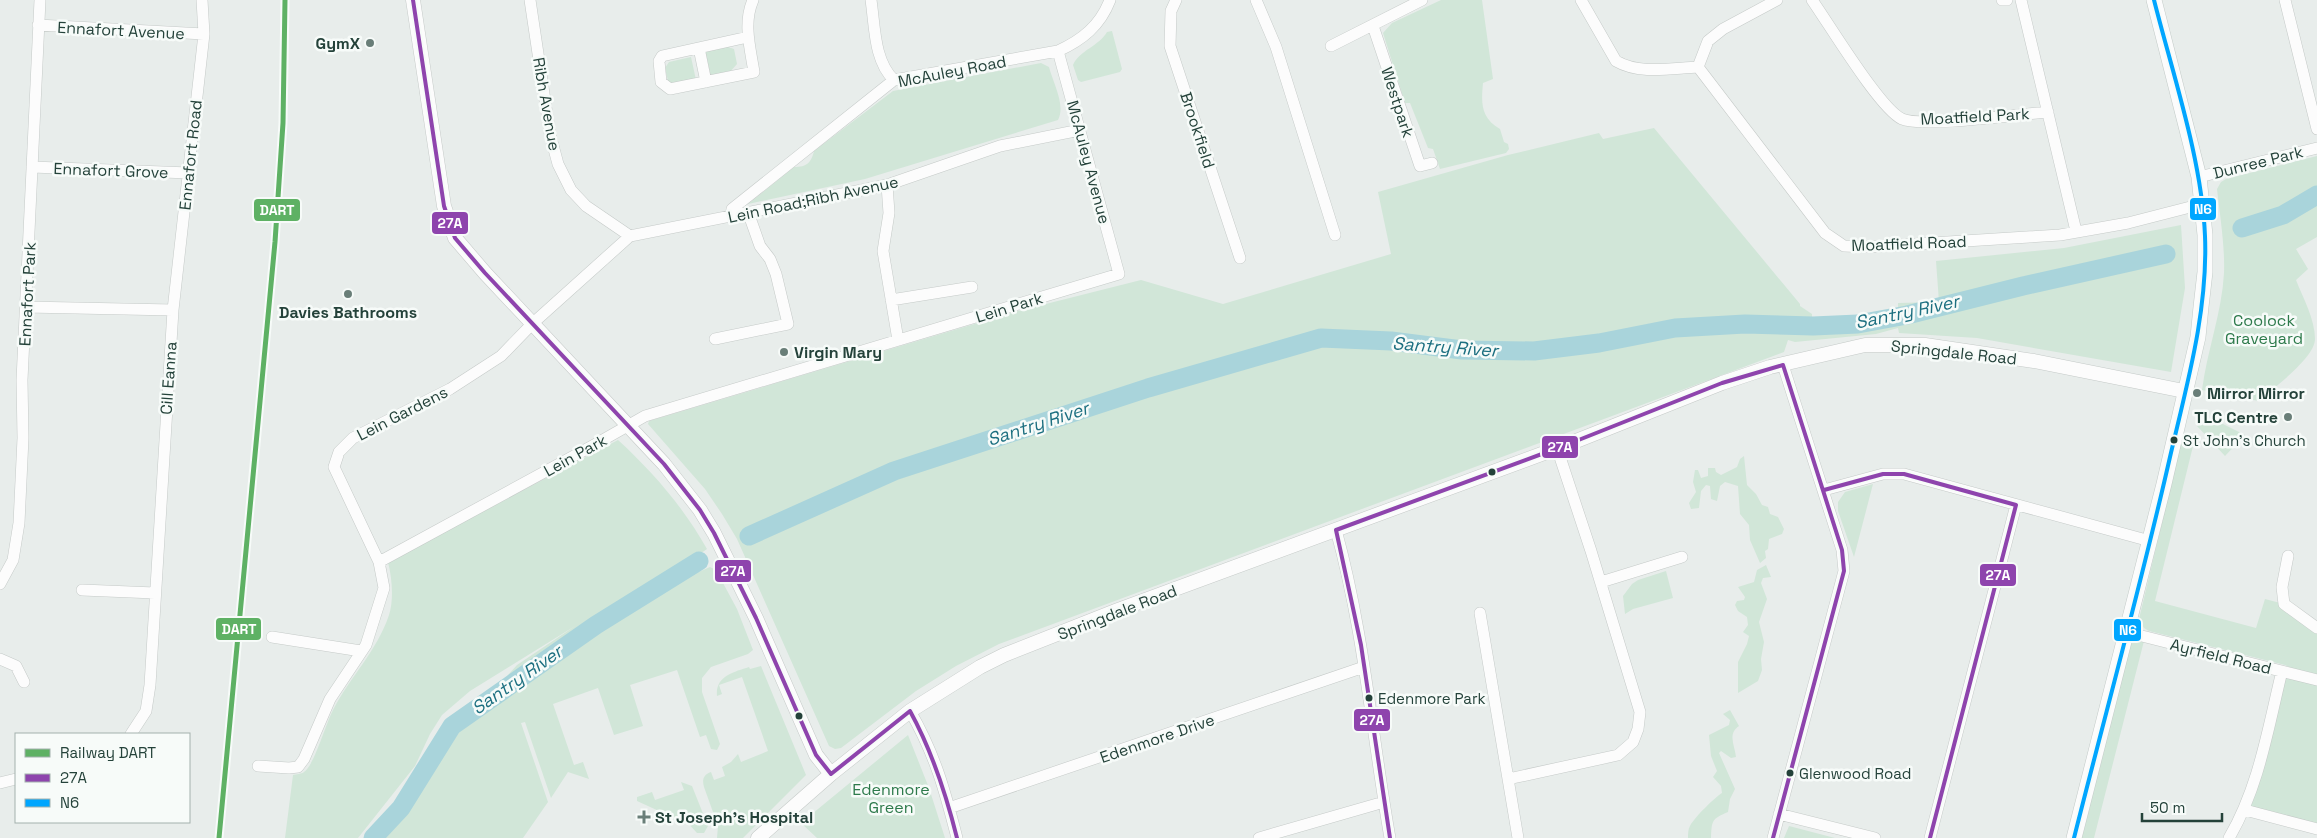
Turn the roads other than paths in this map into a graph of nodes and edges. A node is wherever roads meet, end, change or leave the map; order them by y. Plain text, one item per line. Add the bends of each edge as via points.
1 (40, 0) edge
2 (202, 0) edge
3 (413, 0) edge
4 (530, 0) edge
5 (753, 0) edge
6 (871, 0) edge
7 (1110, 0) edge
8 (1176, 0) edge
9 (1256, 0) edge
10 (1422, 0) edge
11 (1581, 0) edge
12 (1777, 0) edge
13 (1812, 0) edge
14 (2002, 0) edge
15 (2007, 0) edge
16 (2021, 0) edge
17 (2154, 0) edge
18 (2285, 0) edge
19 (38, 25) junction
20 (1373, 26) junction
21 (204, 34) junction
22 (748, 37) junction
23 (1332, 46) dead end
24 (699, 48) junction
25 (1058, 50) junction
26 (1698, 67) junction
27 (894, 80) junction
28 (706, 82) junction
29 (2048, 112) junction
30 (2317, 129) edge
31 (1080, 130) junction
32 (2317, 148) edge
33 (1432, 163) dead end
34 (32, 167) junction
35 (189, 173) junction
36 (2199, 177) junction
37 (887, 185) junction
38 (2202, 204) junction
39 (748, 212) junction
40 (731, 216) junction
41 (2076, 231) junction
42 (1335, 235) dead end
43 (630, 236) junction
44 (1240, 258) dead end
45 (1120, 274) joint
46 (972, 287) dead end
47 (891, 300) junction
48 (26, 308) junction
49 (173, 310) junction
50 (532, 324) junction
51 (715, 339) dead end
52 (898, 340) junction
53 (1783, 365) junction
54 (2184, 391) junction
55 (628, 425) junction
56 (1557, 448) junction
57 (1824, 490) junction
58 (2016, 505) junction
59 (1336, 530) junction
60 (2150, 541) junction
61 (1682, 556) dead end
62 (2288, 556) dead end
63 (378, 562) junction
64 (1600, 582) junction
65 (0, 584) edge
66 (82, 590) dead end
67 (155, 593) junction
68 (1480, 614) dead end
69 (2317, 628) edge
70 (2126, 632) junction
71 (272, 637) dead end
72 (361, 651) junction
73 (0, 659) edge
74 (1364, 667) junction
75 (2282, 671) junction
76 (2317, 680) edge
77 (24, 682) dead end
78 (910, 711) junction
79 (132, 733) edge
80 (258, 766) dead end
81 (831, 774) junction
82 (15, 779) edge
83 (1508, 779) junction
84 (0, 783) edge
85 (1384, 802) junction
86 (949, 808) junction
87 (2245, 810) junction
88 (1779, 814) junction
89 (2317, 829) edge
90 (758, 838) edge
91 (957, 838) edge
92 (1258, 838) edge
93 (1390, 838) edge
94 (1518, 838) edge
95 (1772, 838) edge
96 (1875, 838) edge
97 (1930, 838) edge
98 (2074, 838) edge
99 (2229, 838) edge

1 - 19 street, Ennafort Park
2 - 21 street, Ennafort Road
3 - 50 street via 432,136 449,222 455,238
4 - 43 street, Ribh Avenue via 550,134 558,164 571,190 586,206
5 - 22 street via 747,13
6 - 27 street via 884,71
7 - 25 street, McAuley Road via 1104,15 1079,41
8 - 44 street, Brookfield via 1171,11 1170,46
9 - 42 street via 1276,47
10 - 20 street
11 - 26 street via 1616,60 1624,66 1637,69
12 - 26 street via 1723,29 1708,41
13 - 29 street, Moatfield Park via 1884,104 1903,119 1932,122
14 - 15 street
16 - 29 street
17 - 36 main road
18 - 30 street, Dunree Park
19 - 21 street, Ennafort Avenue
19 - 34 street, Ennafort Park
20 - 23 street
20 - 33 street, Westpark via 1420,166
21 - 35 street, Ennafort Road
22 - 24 street
22 - 28 street via 754,72
24 - 28 street
24 - 28 street via 662,56 659,61 661,82 670,89
25 - 27 street, McAuley Road
25 - 31 street, McAuley Avenue
26 - 41 street, Moatfield Road via 1824,233 1844,246 2060,235
27 - 40 street, McAuley Road via 732,209
29 - 41 street
31 - 37 street, Lein Road;Ribh Avenue via 1000,146
31 - 45 street, McAuley Avenue
32 - 36 street, Dunree Park
34 - 35 street, Ennafort Grove
34 - 48 street, Ennafort Park
35 - 49 street, Ennafort Road
36 - 38 main road
37 - 39 street, Lein Road;Ribh Avenue
37 - 47 street via 889,213 883,251
38 - 41 street, Moatfield Road via 2086,232
38 - 54 main road via 2205,272 2198,338
39 - 40 street, Lein Road;Ribh Avenue
39 - 51 street via 760,246 776,274 788,324
40 - 43 street, Lein Road;Ribh Avenue
43 - 50 street, Lein Gardens
45 - 52 street, Lein Park
46 - 47 street, Lein Park
47 - 52 street
48 - 49 street
48 - 65 street, Ennafort Park via 19,523 13,560
49 - 67 street, Cill Eanna
50 - 55 street
50 - 63 street, Lein Gardens via 501,356 450,390 353,438 340,452 334,467
52 - 55 street, Lein Park via 645,416
53 - 54 street, Springdale Road via 1865,345 1925,345 2050,364
53 - 56 street, Springdale Road via 1722,383
53 - 57 street
54 - 60 main road
55 - 63 street, Lein Park
55 - 81 street via 664,464 714,533 756,618 816,755
56 - 59 street, Springdale Road
56 - 64 street
57 - 58 street via 1883,474 1904,474
57 - 88 street via 1842,550 1844,570
58 - 60 street
58 - 97 street
59 - 74 street
59 - 78 street, Springdale Road via 1004,655
60 - 70 main road
61 - 64 street
62 - 69 street via 2282,588 2284,604
63 - 72 street, Lein Gardens via 384,588 366,645
64 - 83 street via 1640,712 1633,742 1618,755 1605,760
66 - 67 street
67 - 79 street, Cill Eanna via 146,711
68 - 83 street
70 - 75 street, Ayrfield Road
70 - 98 main road
71 - 72 street
72 - 80 street, Lein Gardens via 330,699 298,767
73 - 77 street via 16,666
74 - 85 street
74 - 86 street, Edenmore Drive
75 - 76 street, Ayrfield Road
75 - 87 street via 2254,786
78 - 81 street, Springdale Road
78 - 86 street via 927,741
81 - 90 street, Springdale Road
82 - 84 street
83 - 94 street
85 - 92 street
85 - 93 street
86 - 91 street
87 - 89 street
87 - 99 street
88 - 95 street
88 - 96 street

